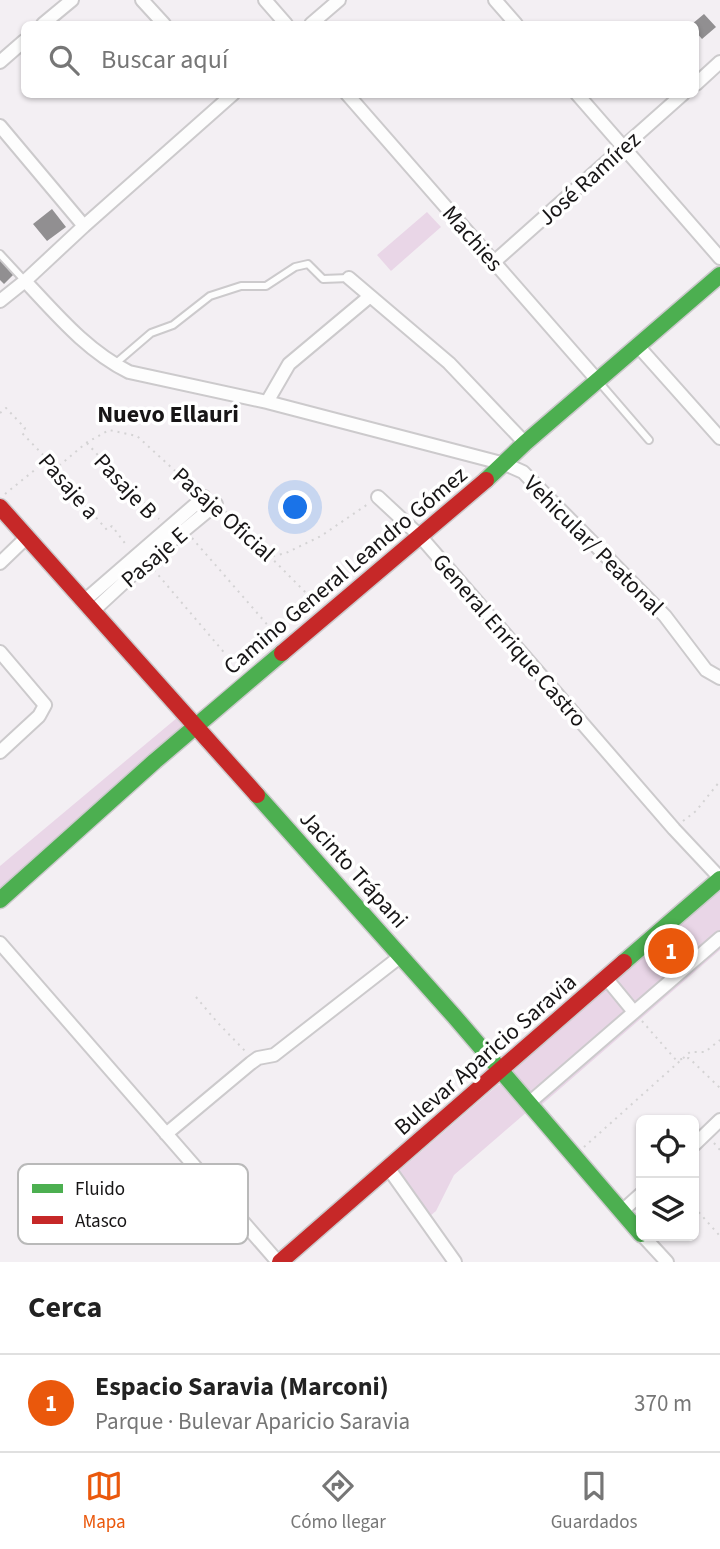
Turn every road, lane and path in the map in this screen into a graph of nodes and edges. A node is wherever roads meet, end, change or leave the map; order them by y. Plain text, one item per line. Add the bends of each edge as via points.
1 (72, 0) edge
2 (142, 0) edge
3 (265, 0) edge
4 (339, 0) edge
5 (495, 0) edge
6 (47, 21) edge
7 (161, 21) edge
8 (283, 21) edge
9 (314, 21) edge
10 (513, 21) edge
11 (21, 44) edge
12 (0, 62) edge
13 (720, 62) edge
14 (699, 80) edge
15 (227, 98) edge
16 (350, 98) edge
17 (580, 98) edge
18 (679, 98) edge
19 (0, 126) edge
20 (624, 148) junction
21 (84, 226) junction
22 (0, 254) edge
23 (720, 258) edge
24 (494, 262) junction
25 (720, 275) edge
26 (349, 278) joint
27 (25, 281) junction
28 (369, 296) junction
29 (0, 301) edge
30 (638, 346) junction
31 (115, 365) junction
32 (598, 381) junction
33 (267, 402) junction
34 (0, 407) edge
35 (3, 411) edge
36 (720, 438) edge
37 (649, 440) dead end
38 (86, 443) junction
39 (525, 443) junction
40 (48, 460) junction
41 (505, 464) junction
42 (54, 470) junction
43 (204, 497) joint
44 (0, 498) edge
45 (378, 498) joint
46 (216, 504) joint
47 (0, 507) edge
48 (182, 524) junction
49 (165, 531) junction
50 (419, 536) junction
51 (27, 537) junction
52 (271, 556) junction
53 (141, 560) junction
54 (0, 563) edge
55 (88, 606) junction
56 (328, 616) junction
57 (289, 649) junction
58 (0, 652) edge
59 (720, 678) edge
60 (250, 682) junction
61 (197, 726) junction
62 (0, 752) edge
63 (720, 781) edge
64 (674, 828) junction
65 (718, 886) edge
66 (0, 900) edge
67 (720, 938) edge
68 (0, 943) edge
69 (401, 956) junction
70 (606, 978) junction
71 (196, 997) dead end
72 (634, 1012) junction
73 (720, 1040) edge
74 (682, 1059) junction
75 (254, 1060) junction
76 (500, 1071) junction
77 (720, 1088) edge
78 (529, 1103) junction
79 (720, 1120) edge
80 (166, 1134) junction
81 (699, 1140) edge
82 (573, 1157) junction
83 (192, 1164) edge
84 (388, 1169) junction
85 (636, 1198) edge
86 (621, 1212) junction
87 (699, 1212) edge
88 (248, 1227) edge
89 (636, 1228) edge
90 (720, 1236) edge
91 (647, 1241) edge
92 (661, 1260) edge
93 (279, 1262) edge
94 (455, 1262) edge

1 - 6 street
2 - 7 street
3 - 8 street
4 - 9 street
5 - 10 street
11 - 12 street
13 - 14 street
15 - 21 street
16 - 24 street, Machies
17 - 20 street
18 - 20 street, José Ramírez
19 - 21 street
20 - 23 street
20 - 24 street, José Ramírez
21 - 27 street
22 - 27 lane
24 - 32 street, Machies
25 - 30 street, Camino General Leandro Gómez
26 - 28 street, Vehicular/ Peatonal
26 - 31 lane via 323,279 308,264 266,286 242,286 210,296 173,325 151,333
27 - 29 street
27 - 31 street, Vehicular/ Peatonal via 83,342
28 - 33 street via 289,363
28 - 39 street, Vehicular/ Peatonal via 449,363
30 - 32 street, Camino General Leandro Gómez
30 - 36 street
31 - 33 street, Vehicular/ Peatonal
32 - 37 lane
32 - 39 street, Camino General Leandro Gómez
33 - 41 street, Vehicular/ Peatonal
34 - 35 path, Pasaje a
35 - 40 path, Pasaje a via 25,428 22,433
38 - 42 path
38 - 43 path, Pasaje Oficial via 109,429 137,436
38 - 49 path, Pasaje B via 135,491
39 - 41 street, Camino General Leandro Gómez
40 - 42 path, Pasaje a
40 - 44 path
41 - 50 street, Camino General Leandro Gómez
41 - 59 street, Vehicular/ Peatonal via 523,472 665,616 706,670
42 - 53 path, Pasaje a via 107,530 112,526
43 - 48 street, Pasaje E
45 - 50 street, General Enrique Castro
45 - 52 path via 321,536
46 - 48 street, Pasaje E
46 - 52 path, Pasaje Oficial
47 - 51 street, Jacinto Trápani
48 - 49 street, Pasaje E
48 - 53 street, Pasaje E
48 - 57 path, Pasaje B
49 - 53 street, Pasaje E
50 - 56 street, Camino General Leandro Gómez
50 - 64 street, General Enrique Castro
51 - 54 street
51 - 55 street, Jacinto Trápani
52 - 56 path, Pasaje Oficial
53 - 55 street, Pasaje E
53 - 60 path
55 - 61 street, Jacinto Trápani
56 - 57 street, Camino General Leandro Gómez
57 - 60 street, Camino General Leandro Gómez
58 - 62 street via 45,705
60 - 61 street, Camino General Leandro Gómez
61 - 66 street, Camino General Leandro Gómez
61 - 69 street, Jacinto Trápani
63 - 64 path via 696,811
64 - 65 street, General Enrique Castro
65 - 70 street, Bulevar Aparicio Saravia
67 - 72 street
68 - 80 street
69 - 75 street via 274,1055
69 - 76 street, Jacinto Trápani
70 - 72 street
70 - 76 street, Bulevar Aparicio Saravia
71 - 75 path
72 - 74 path via 676,1060
72 - 78 street
73 - 74 path via 705,1052 690,1052
74 - 77 path via 689,1058
74 - 82 path
75 - 80 street
76 - 78 street, Jacinto Trápani
76 - 84 street, Bulevar Aparicio Saravia
78 - 82 street, Jacinto Trápani
79 - 81 street
80 - 83 street
82 - 86 street, Jacinto Trápani
84 - 93 street, Bulevar Aparicio Saravia
84 - 94 street
85 - 86 street
86 - 89 street, Jacinto Trápani
87 - 90 path
88 - 93 street
91 - 92 street, Jacinto Trápani

